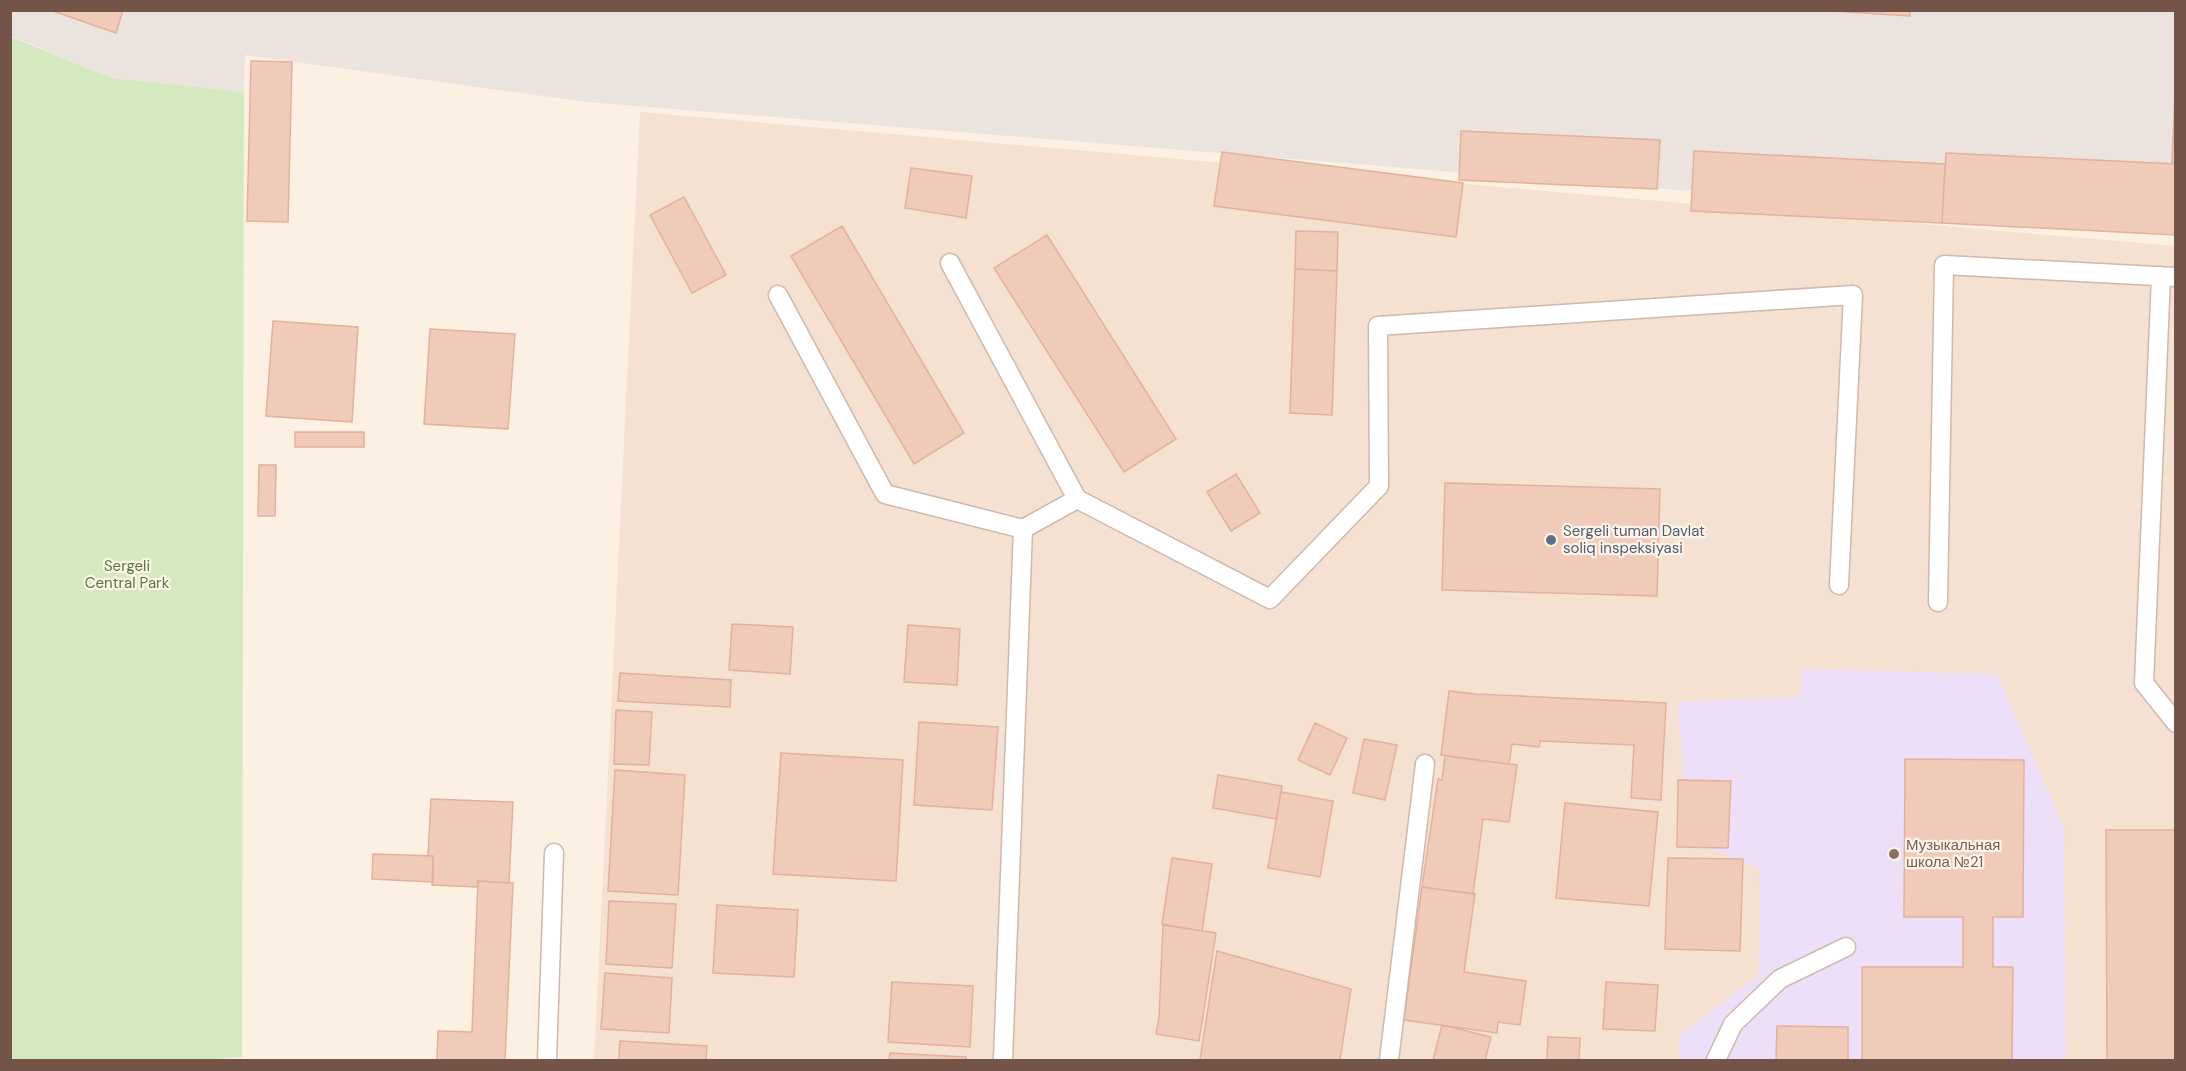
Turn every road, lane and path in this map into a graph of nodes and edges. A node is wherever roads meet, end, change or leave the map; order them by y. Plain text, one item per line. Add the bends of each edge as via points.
1 (950, 263) dead end
2 (2168, 277) edge
3 (778, 295) dead end
4 (1077, 499) junction
5 (1023, 529) junction
6 (1839, 585) dead end
7 (1938, 602) dead end
8 (2175, 723) edge
9 (1425, 764) dead end
10 (554, 853) dead end
11 (1846, 947) dead end
12 (547, 1060) edge
13 (1003, 1060) edge
14 (1389, 1060) edge
15 (1716, 1060) edge

1 - 4 lane
2 - 7 lane via 1944,265
2 - 8 lane via 2144,683
3 - 5 lane via 885,494
4 - 5 lane
4 - 6 lane via 1270,599 1379,486 1378,326 1853,294
5 - 13 lane
9 - 14 lane
10 - 12 lane
11 - 15 lane via 1779,979 1733,1024

